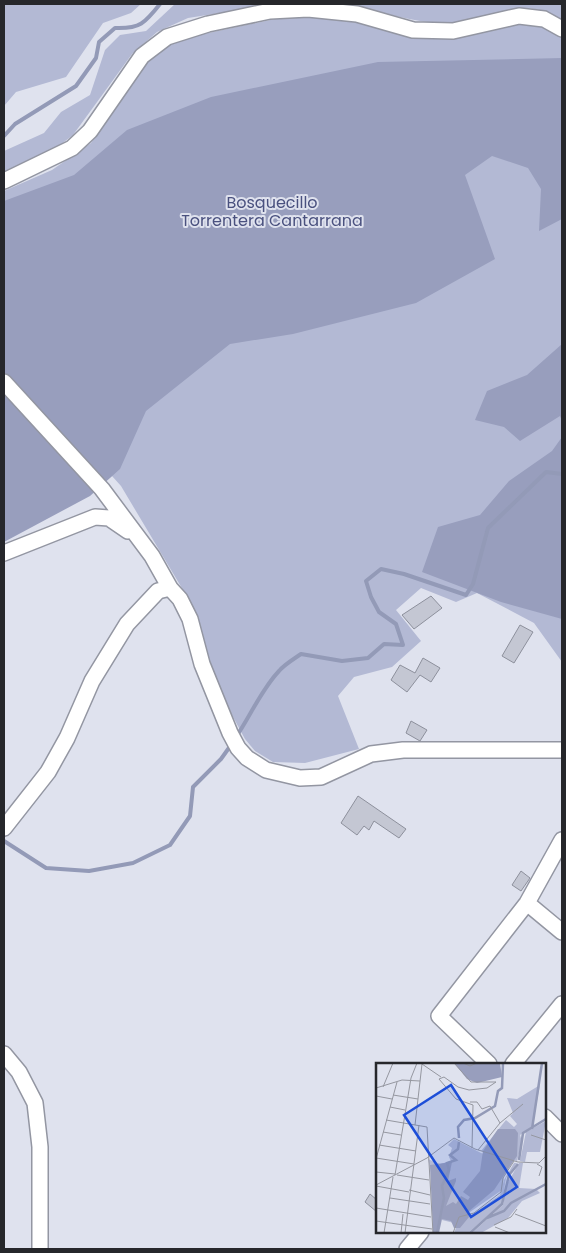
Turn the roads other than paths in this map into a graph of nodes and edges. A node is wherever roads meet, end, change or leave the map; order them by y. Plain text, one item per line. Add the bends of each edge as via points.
1 (562, 29) edge
2 (4, 181) edge
3 (4, 382) edge
4 (4, 553) edge
5 (152, 556) junction
6 (170, 588) junction
7 (562, 750) edge
8 (4, 828) edge
9 (562, 840) edge
10 (526, 903) junction
11 (562, 932) edge
12 (562, 1004) edge
13 (4, 1054) edge
14 (488, 1063) edge
15 (514, 1063) edge
16 (546, 1118) edge
17 (562, 1134) edge
18 (421, 1233) edge
19 (40, 1249) edge
20 (407, 1249) edge

1 - 2 street via 544,19 520,16 453,31 413,30 357,14 308,9 270,11 208,24 167,37 142,56 90,131 72,148
3 - 5 street via 102,489
4 - 5 street via 95,517 109,518 128,530
5 - 6 street
6 - 7 street via 180,598 190,618 202,664 230,734 247,758 266,770 300,778 321,776 371,754 403,750
6 - 8 street via 158,590 127,624 92,681 68,738 48,772
9 - 10 street
10 - 11 street
10 - 14 street via 439,1016
12 - 15 street
13 - 19 street via 19,1072 35,1103 40,1147
16 - 17 street
18 - 20 street

